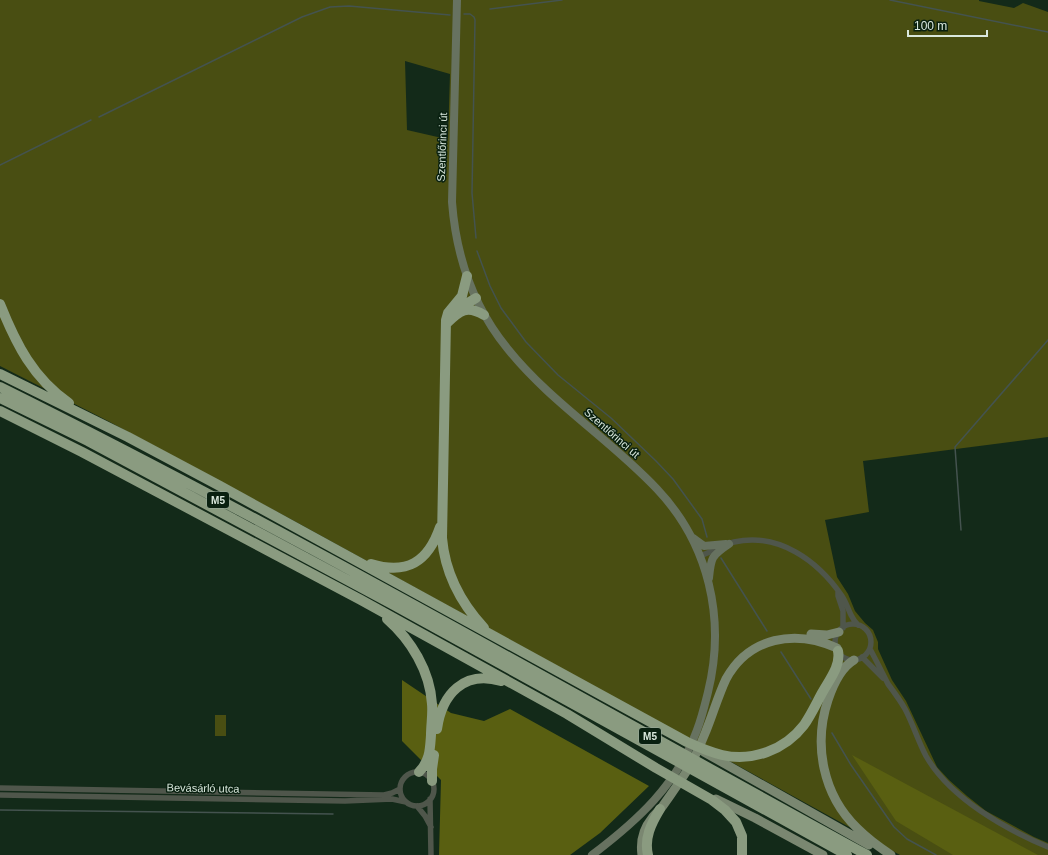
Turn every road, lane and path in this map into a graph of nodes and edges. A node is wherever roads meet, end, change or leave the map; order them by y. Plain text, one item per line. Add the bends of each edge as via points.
1 (457, 0) edge
2 (467, 276) junction
3 (476, 298) junction
4 (460, 300) junction
5 (0, 304) edge
6 (484, 315) junction
7 (445, 324) junction
8 (0, 374) edge
9 (0, 387) edge
10 (0, 398) edge
11 (0, 411) edge
12 (128, 437) junction
13 (442, 522) junction
14 (691, 536) junction
15 (729, 544) junction
16 (700, 556) junction
17 (353, 558) junction
18 (709, 581) junction
19 (838, 591) junction
20 (361, 600) junction
21 (858, 625) junction
22 (841, 630) junction
23 (490, 634) junction
24 (797, 637) junction
25 (837, 649) junction
26 (870, 649) junction
27 (858, 659) junction
28 (888, 683) junction
29 (527, 692) junction
30 (705, 721) junction
31 (687, 742) junction
32 (419, 772) junction
33 (432, 781) junction
34 (672, 786) junction
35 (689, 787) junction
36 (0, 788) edge
37 (400, 789) junction
38 (0, 795) edge
39 (430, 799) junction
40 (406, 802) junction
41 (416, 806) junction
42 (660, 809) junction
43 (431, 828) junction
44 (1048, 847) edge
45 (431, 855) edge
46 (592, 855) edge
47 (642, 855) edge
48 (648, 855) edge
49 (742, 855) edge
50 (823, 855) edge
51 (847, 855) edge
52 (867, 855) edge
53 (889, 855) edge

1 - 2 main road, Szentlőrinci út via 452,202 456,237
2 - 3 main road, Szentlőrinci út
2 - 4 highway
3 - 4 highway
3 - 6 main road, Szentlőrinci út
3 - 7 highway via 452,312
4 - 7 highway via 448,313
5 - 12 highway via 28,362 49,386 72,405
6 - 7 highway via 476,311 462,311
6 - 14 main road, Szentlőrinci út via 506,347 533,377 656,487 676,511
7 - 13 highway
8 - 12 highway, M5
9 - 52 highway, M5 via 92,432 396,595
10 - 51 highway, M5 via 88,441 392,604
11 - 20 highway, M5
12 - 17 highway, M5
13 - 17 highway via 427,553 411,565 392,568 372,565
13 - 23 highway via 443,547 452,581 465,604
14 - 15 main road via 704,546
14 - 16 main road, Szentlőrinci út
15 - 16 street
15 - 18 main road via 712,558
15 - 19 street via 760,542 790,549 819,568
16 - 18 main road, Szentlőrinci út
17 - 23 highway, M5
18 - 30 main road, Szentlőrinci út via 715,614 716,645
19 - 21 street
19 - 22 street via 843,611
20 - 29 highway, M5
20 - 32 highway via 388,619 401,633 414,650 425,674 431,696 432,715 429,758
21 - 22 street via 849,625
21 - 26 street via 870,635
22 - 24 main road via 827,635 804,634
22 - 25 street via 836,640
23 - 31 highway, M5
24 - 25 main road via 814,640
24 - 30 main road via 765,644 741,660 730,674
25 - 27 street via 845,658
25 - 31 highway via 837,667 809,716 796,734 779,747 757,755 733,757 720,755
26 - 27 street
26 - 28 street
27 - 28 street
27 - 53 main road via 847,664 842,670 827,703 821,732 823,762 829,786 844,814
28 - 44 street via 905,708 926,755 952,789 985,814
29 - 33 highway via 504,682 486,678 468,681 452,693 439,717
29 - 35 highway, M5
30 - 34 main road via 694,757
31 - 53 main road, M5
32 - 33 street via 427,775
32 - 37 street via 412,772 406,776 401,782
33 - 39 street via 434,790
34 - 42 main road
34 - 46 main road
35 - 49 highway via 721,806 733,818 742,836
35 - 50 main road, M5 via 755,818
36 - 37 street via 384,795
37 - 40 street
38 - 40 street, Bevásárló utca via 344,801 392,799
39 - 41 street
39 - 43 street
40 - 41 street
41 - 43 street
42 - 47 main road via 644,831
42 - 48 highway via 649,832
43 - 45 street

